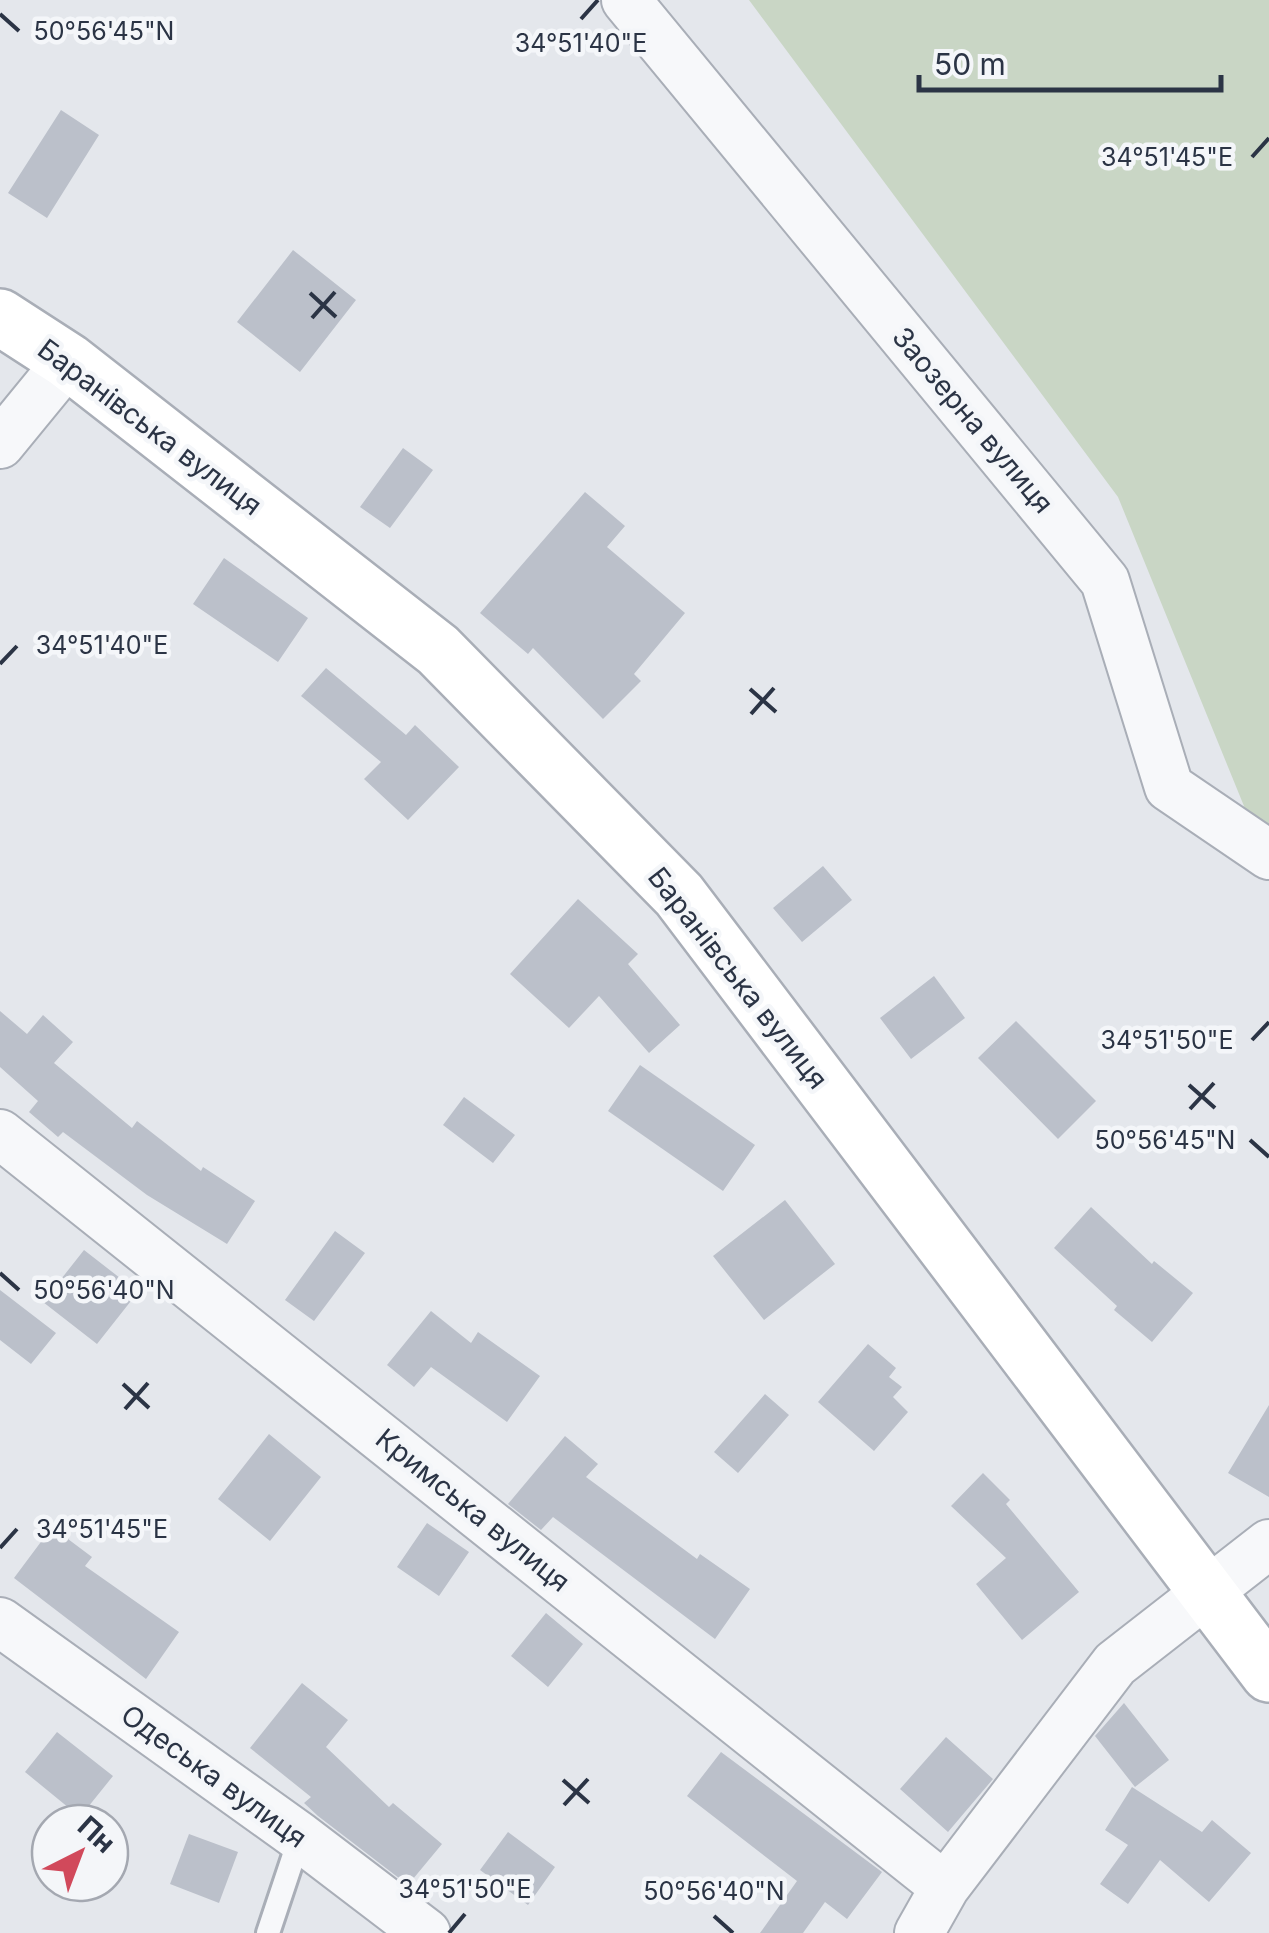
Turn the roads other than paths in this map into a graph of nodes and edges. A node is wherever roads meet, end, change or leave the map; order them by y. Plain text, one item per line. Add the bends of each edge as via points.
1 (626, 0) edge
2 (0, 317) edge
3 (68, 361) junction
4 (0, 444) edge
5 (1269, 854) edge
6 (0, 1134) edge
7 (1269, 1544) edge
8 (1206, 1595) junction
9 (0, 1622) edge
10 (1269, 1674) edge
11 (300, 1837) junction
12 (945, 1887) junction
13 (268, 1933) edge
14 (426, 1933) edge
15 (919, 1933) edge

1 - 5 street, Заозерна вулиця via 1105,580 1169,787
2 - 3 main road, Баранівська вулиця
3 - 4 street
3 - 8 main road, Баранівська вулиця via 438,650 679,895
6 - 12 street, Кримська вулиця
7 - 8 street
8 - 10 main road, Баранівська вулиця
8 - 12 street via 1115,1664
9 - 11 street, Одеська вулиця
11 - 13 lane
11 - 14 street, Одеська вулиця
12 - 15 street

